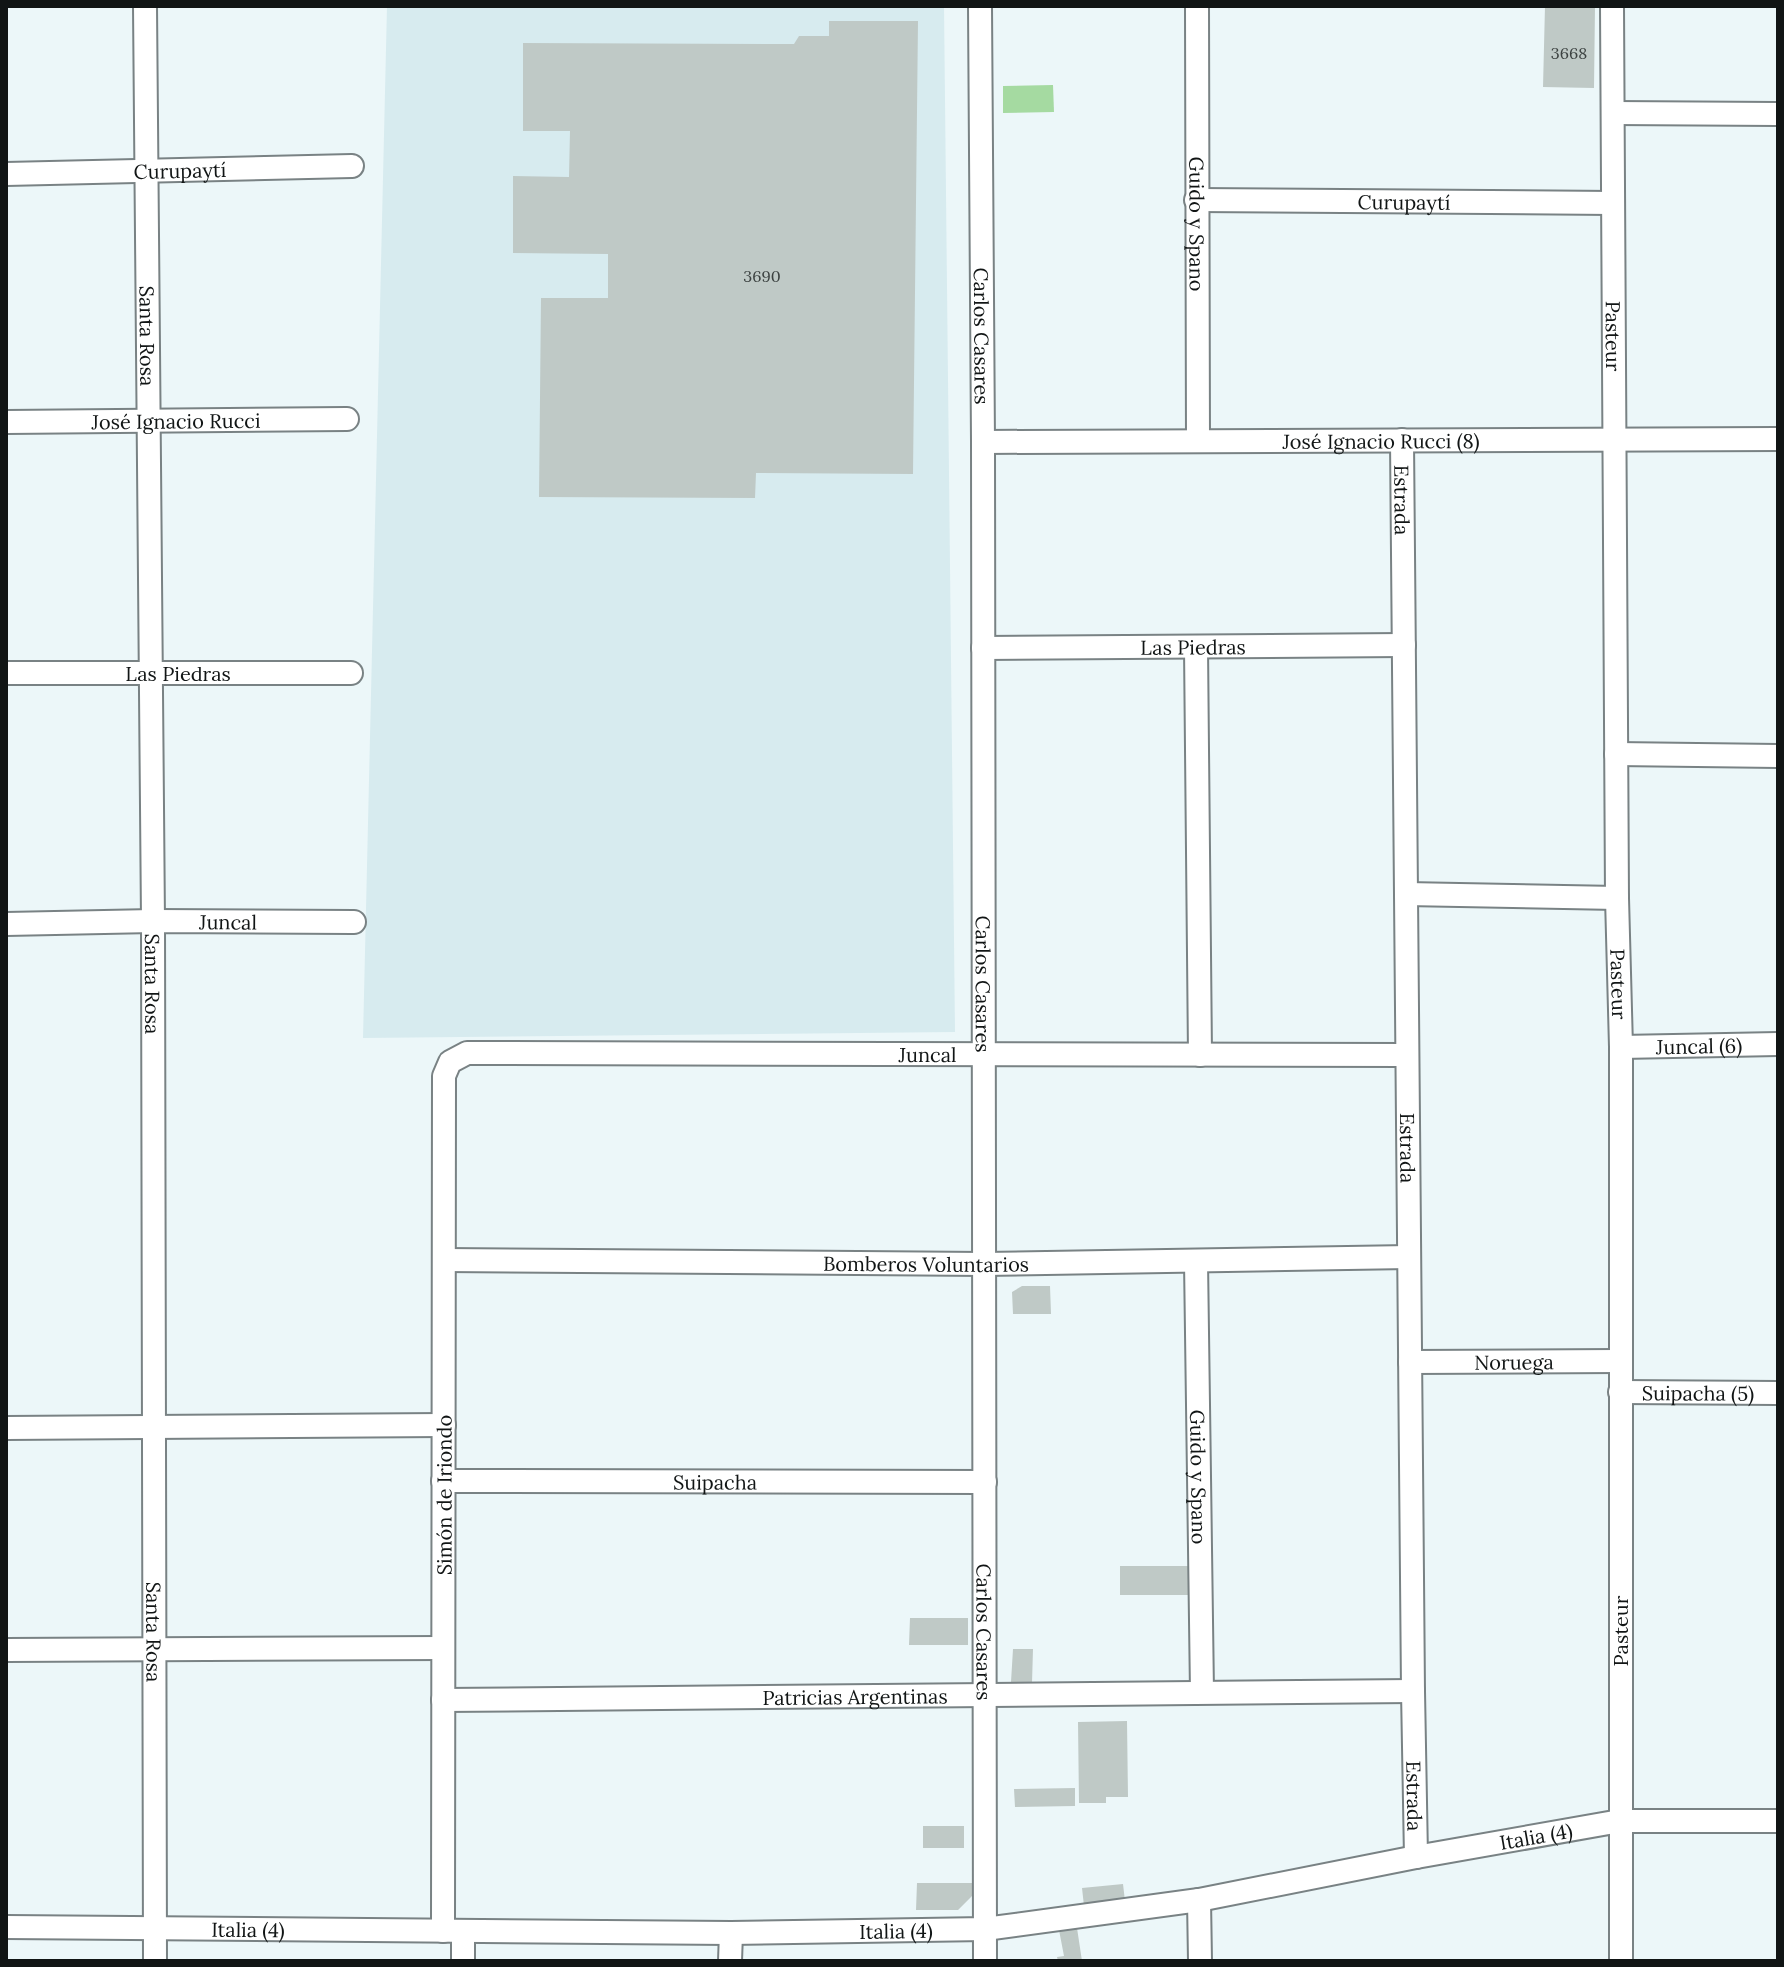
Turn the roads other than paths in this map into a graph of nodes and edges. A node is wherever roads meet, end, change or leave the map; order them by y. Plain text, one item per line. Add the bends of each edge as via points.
1 (145, 6) edge
2 (980, 6) edge
3 (1197, 6) edge
4 (1612, 6) edge
5 (1613, 113) junction
6 (1778, 114) edge
7 (352, 166) dead end
8 (146, 171) junction
9 (6, 174) edge
10 (1196, 200) junction
11 (1613, 203) junction
12 (347, 419) dead end
13 (149, 421) junction
14 (6, 422) edge
15 (1615, 439) junction
16 (1778, 439) edge
17 (1402, 440) junction
18 (1198, 441) junction
19 (983, 442) junction
20 (1404, 645) junction
21 (1196, 647) junction
22 (983, 648) junction
23 (6, 673) edge
24 (151, 673) junction
25 (351, 673) dead end
26 (1616, 754) junction
27 (1778, 756) edge
28 (1406, 894) junction
29 (1617, 898) junction
30 (153, 921) junction
31 (354, 922) dead end
32 (6, 924) edge
33 (1778, 1044) edge
34 (1621, 1047) junction
35 (984, 1054) junction
36 (1200, 1055) junction
37 (1407, 1055) junction
38 (450, 1062) joint
39 (1409, 1257) junction
40 (444, 1260) junction
41 (1196, 1261) junction
42 (984, 1264) junction
43 (1619, 1361) junction
44 (1410, 1362) junction
45 (1620, 1392) junction
46 (1778, 1393) edge
47 (444, 1425) junction
48 (154, 1427) junction
49 (6, 1428) edge
50 (443, 1481) junction
51 (985, 1482) junction
52 (443, 1648) junction
53 (154, 1649) junction
54 (6, 1650) edge
55 (1413, 1691) junction
56 (1202, 1692) junction
57 (985, 1694) junction
58 (443, 1700) junction
59 (1620, 1821) junction
60 (1778, 1821) edge
61 (1416, 1857) junction
62 (1199, 1900) junction
63 (6, 1927) edge
64 (154, 1928) junction
65 (985, 1929) junction
66 (453, 1931) junction
67 (731, 1933) junction
68 (155, 1961) edge
69 (463, 1961) edge
70 (730, 1961) edge
71 (985, 1961) edge
72 (1200, 1961) edge
73 (1621, 1961) edge

1 - 8 street, Santa Rosa
2 - 19 street, Carlos Casares
3 - 10 street, Guido y Spano
4 - 5 street, Pasteur
5 - 6 street
5 - 11 street, Pasteur
7 - 8 street, Curupaytí
8 - 9 street, Curupaytí
8 - 13 street, Santa Rosa
10 - 11 street, Curupaytí
10 - 18 street, Guido y Spano
11 - 15 street, Pasteur
12 - 13 street, José Ignacio Rucci
13 - 14 street, José Ignacio Rucci
13 - 24 street, Santa Rosa
15 - 16 street, José Ignacio Rucci (8)
15 - 17 street, José Ignacio Rucci (8)
15 - 26 street, Pasteur
17 - 18 street, José Ignacio Rucci (8)
17 - 20 street, Estrada
18 - 19 street, José Ignacio Rucci (8)
19 - 22 street, Carlos Casares
20 - 21 street, Las Piedras
20 - 28 street, Estrada
21 - 22 street, Las Piedras
21 - 36 street
22 - 35 street, Carlos Casares
23 - 24 street, Las Piedras
24 - 25 street, Las Piedras
24 - 30 street, Santa Rosa
26 - 27 street
26 - 29 street, Pasteur
28 - 29 street
28 - 37 street, Estrada
29 - 34 street, Pasteur
30 - 31 street, Juncal
30 - 32 street, Juncal
30 - 48 street, Santa Rosa
33 - 34 street, Juncal (6)
34 - 43 street, Pasteur
35 - 36 street, Juncal
35 - 38 street, Juncal via 467,1053
35 - 42 street, Carlos Casares
36 - 37 street, Juncal
37 - 39 street, Estrada
38 - 40 street, Simón de Iriondo via 444,1076
39 - 41 street, Bomberos Voluntarios
39 - 44 street, Estrada
40 - 42 street, Bomberos Voluntarios
40 - 47 street, Simón de Iriondo
41 - 42 street, Bomberos Voluntarios
41 - 56 street, Guido y Spano
42 - 51 street, Carlos Casares
43 - 44 street, Noruega
43 - 45 street, Pasteur
44 - 55 street, Estrada
45 - 46 street, Suipacha (5)
45 - 59 street, Pasteur
47 - 48 street
47 - 50 street, Simón de Iriondo
48 - 49 street
48 - 53 street, Santa Rosa
50 - 51 street, Suipacha
50 - 52 street, Simón de Iriondo
51 - 57 street, Carlos Casares
52 - 53 street
52 - 58 street, Simón de Iriondo
53 - 54 street
53 - 64 street, Santa Rosa
55 - 56 street, Patricias Argentinas
55 - 61 street, Estrada
56 - 57 street, Patricias Argentinas
57 - 58 street, Patricias Argentinas
57 - 65 street, Carlos Casares
58 - 66 street, Simón de Iriondo
59 - 60 street, Italia (4)
59 - 61 street, Italia (4)
59 - 73 street, Pasteur
61 - 62 street, Italia (4)
62 - 65 street, Italia (4)
62 - 72 street
63 - 64 street, Italia (4)
64 - 66 street, Italia (4)
64 - 68 street, Santa Rosa
65 - 67 street, Italia (4)
65 - 71 street, Carlos Casares
66 - 67 street, Italia (4)
66 - 69 street, Simón de Iriondo
67 - 70 street

